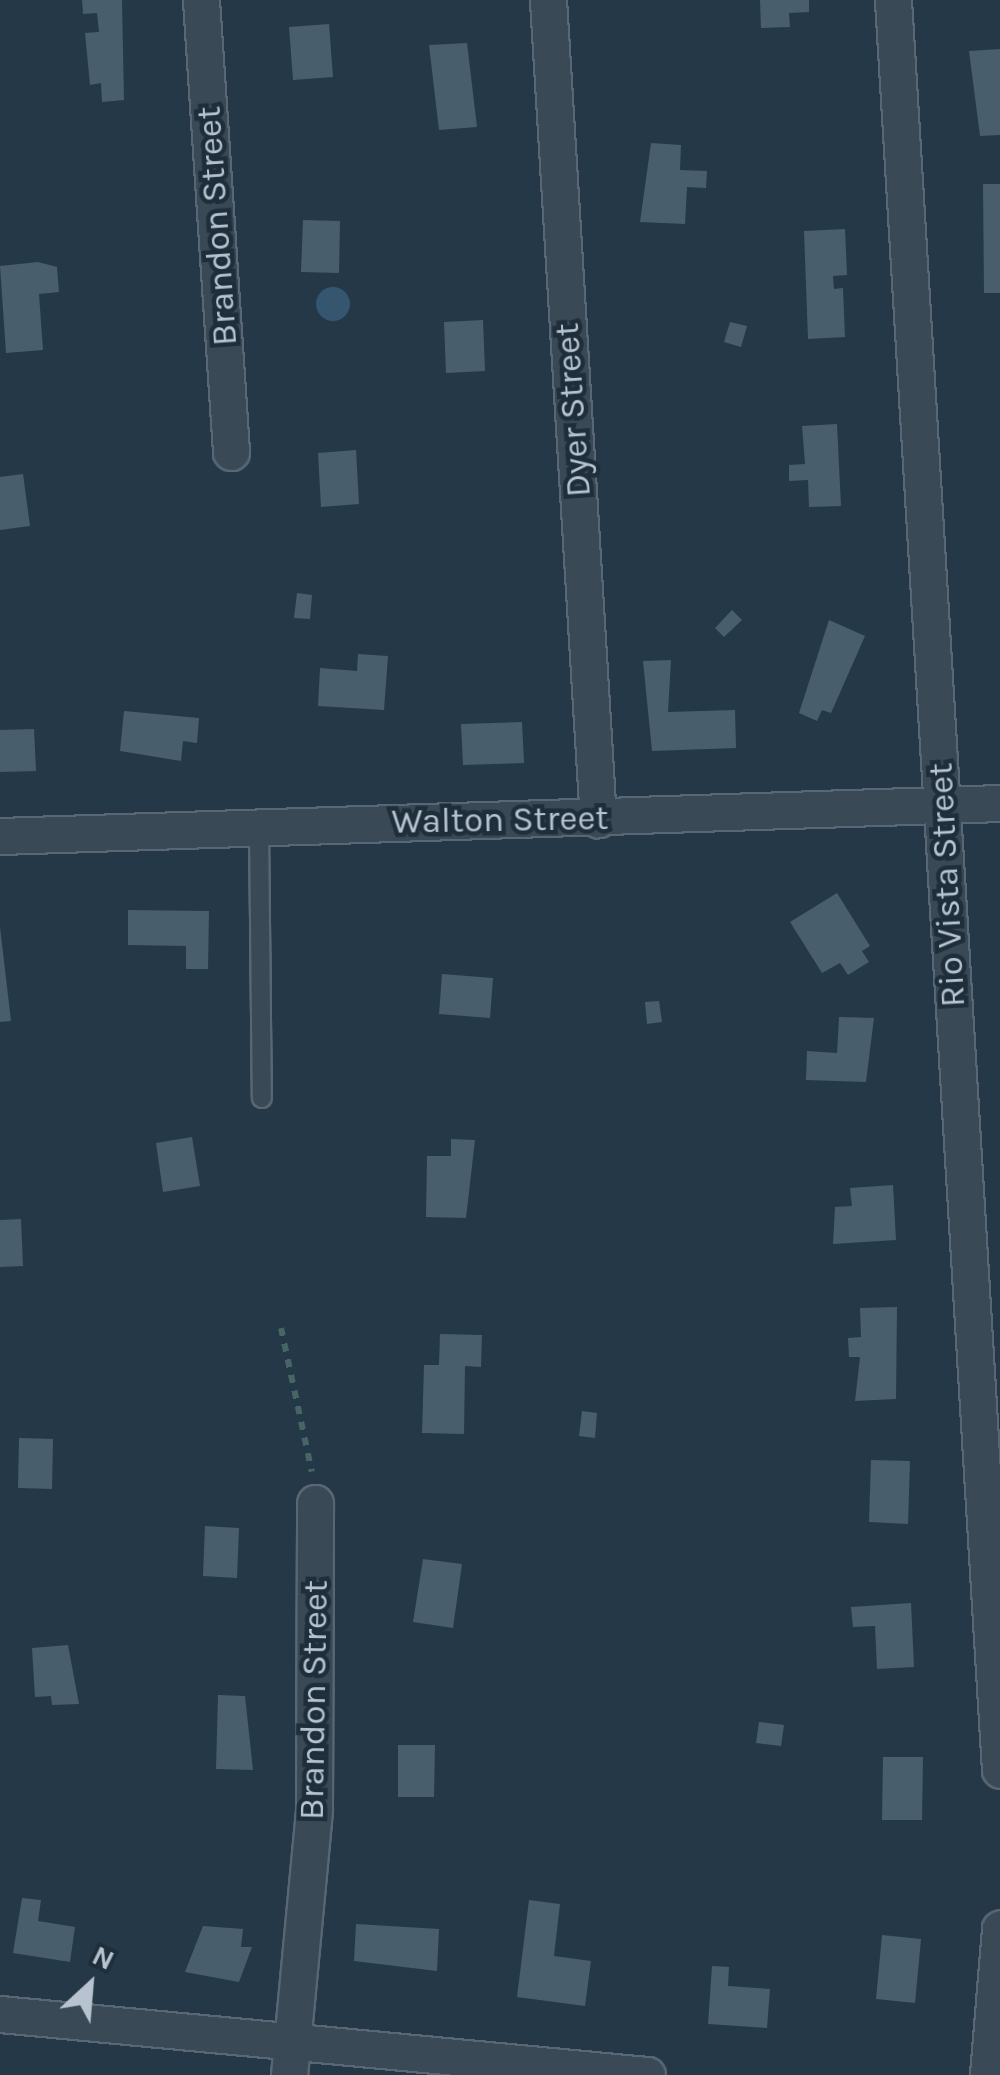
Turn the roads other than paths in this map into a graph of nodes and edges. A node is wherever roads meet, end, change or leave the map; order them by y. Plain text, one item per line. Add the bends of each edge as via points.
1 (201, 0) edge
2 (548, 0) edge
3 (893, 0) edge
4 (231, 452) dead end
5 (1000, 803) edge
6 (942, 805) junction
7 (598, 820) junction
8 (260, 826) junction
9 (0, 836) edge
10 (262, 1098) dead end
11 (315, 1503) road end
12 (1000, 1770) edge
13 (1000, 1928) edge
14 (0, 2014) edge
15 (293, 2039) junction
16 (289, 2075) edge
17 (643, 2075) edge
18 (988, 2075) edge

1 - 4 street, Brandon Street
2 - 7 street, Dyer Street
3 - 6 street, Rio Vista Street
5 - 6 street, Walton Street
6 - 7 street, Walton Street
6 - 12 street, Rio Vista Street
7 - 8 street, Walton Street
8 - 9 street, Walton Street
8 - 10 lane
11 - 15 street, Brandon Street via 314,1809
13 - 18 street
14 - 15 street
15 - 16 street, Brandon Street
15 - 17 street

